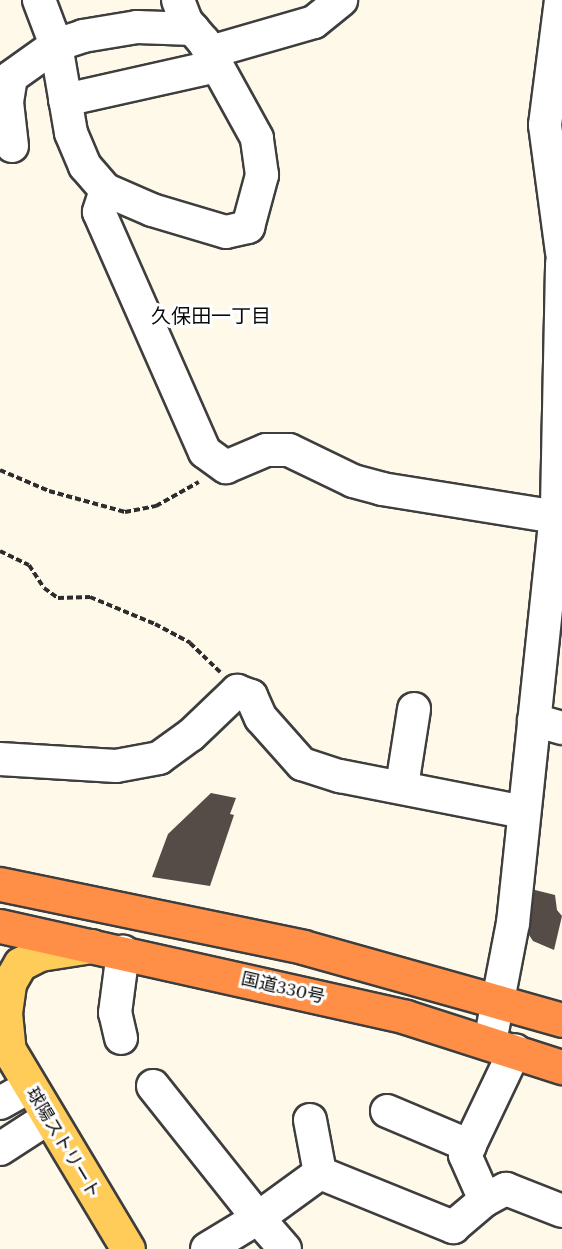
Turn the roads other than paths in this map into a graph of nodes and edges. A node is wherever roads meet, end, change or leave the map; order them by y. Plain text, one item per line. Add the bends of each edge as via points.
1 (39, 0) edge
2 (178, 0) edge
3 (341, 0) edge
4 (561, 0) edge
5 (56, 45) junction
6 (207, 49) junction
7 (65, 100) junction
8 (553, 113) edge
9 (12, 146) dead end
10 (106, 190) junction
11 (562, 253) edge
12 (562, 263) edge
13 (561, 326) edge
14 (558, 510) edge
15 (414, 709) dead end
16 (548, 724) edge
17 (0, 759) edge
18 (402, 786) junction
19 (524, 812) junction
20 (0, 884) edge
21 (0, 926) edge
22 (107, 949) junction
23 (498, 1000) junction
24 (562, 1020) edge
25 (121, 1038) dead end
26 (3, 1042) edge
27 (503, 1046) junction
28 (562, 1067) edge
29 (153, 1086) dead end
30 (29, 1087) junction
31 (0, 1103) edge
32 (387, 1111) dead end
33 (48, 1118) junction
34 (310, 1120) dead end
35 (470, 1146) junction
36 (0, 1149) edge
37 (320, 1173) junction
38 (485, 1200) junction
39 (562, 1211) edge
40 (258, 1218) junction
41 (460, 1238) edge
42 (128, 1249) edge
43 (207, 1249) edge
44 (285, 1249) edge

1 - 5 street
2 - 6 street
3 - 6 street via 314,22
4 - 8 street
5 - 6 street via 137,27
5 - 7 street
5 - 9 street via 11,77 7,102
6 - 7 street
6 - 10 street via 257,138 262,175 248,227 226,232 152,210
7 - 10 street via 71,133 85,166
8 - 11 street
10 - 14 street via 99,212 205,452 226,467 266,450 289,450 353,481 382,489
12 - 13 street
13 - 14 street
14 - 16 street
15 - 18 street
16 - 19 street
17 - 18 street via 116,766 159,758 191,735 237,691 251,696 261,718 302,764 340,776
18 - 19 street
19 - 23 street via 513,923
20 - 23 highway via 303,947
21 - 22 highway, 国道330号
22 - 25 street
22 - 26 main road via 40,954 20,964 9,983
22 - 27 highway, 国道330号 via 406,1017
23 - 24 highway
23 - 27 street
26 - 30 main road, 球陽ストリート
27 - 28 highway, 国道330号
27 - 35 street
29 - 40 street
30 - 31 street
30 - 33 main road, 球陽ストリート
32 - 35 street
33 - 36 street
33 - 42 main road, 球陽ストリート
34 - 37 street
35 - 38 street via 465,1155
37 - 40 street
37 - 41 street
38 - 39 street via 506,1189
38 - 41 street
40 - 43 street
40 - 44 street

